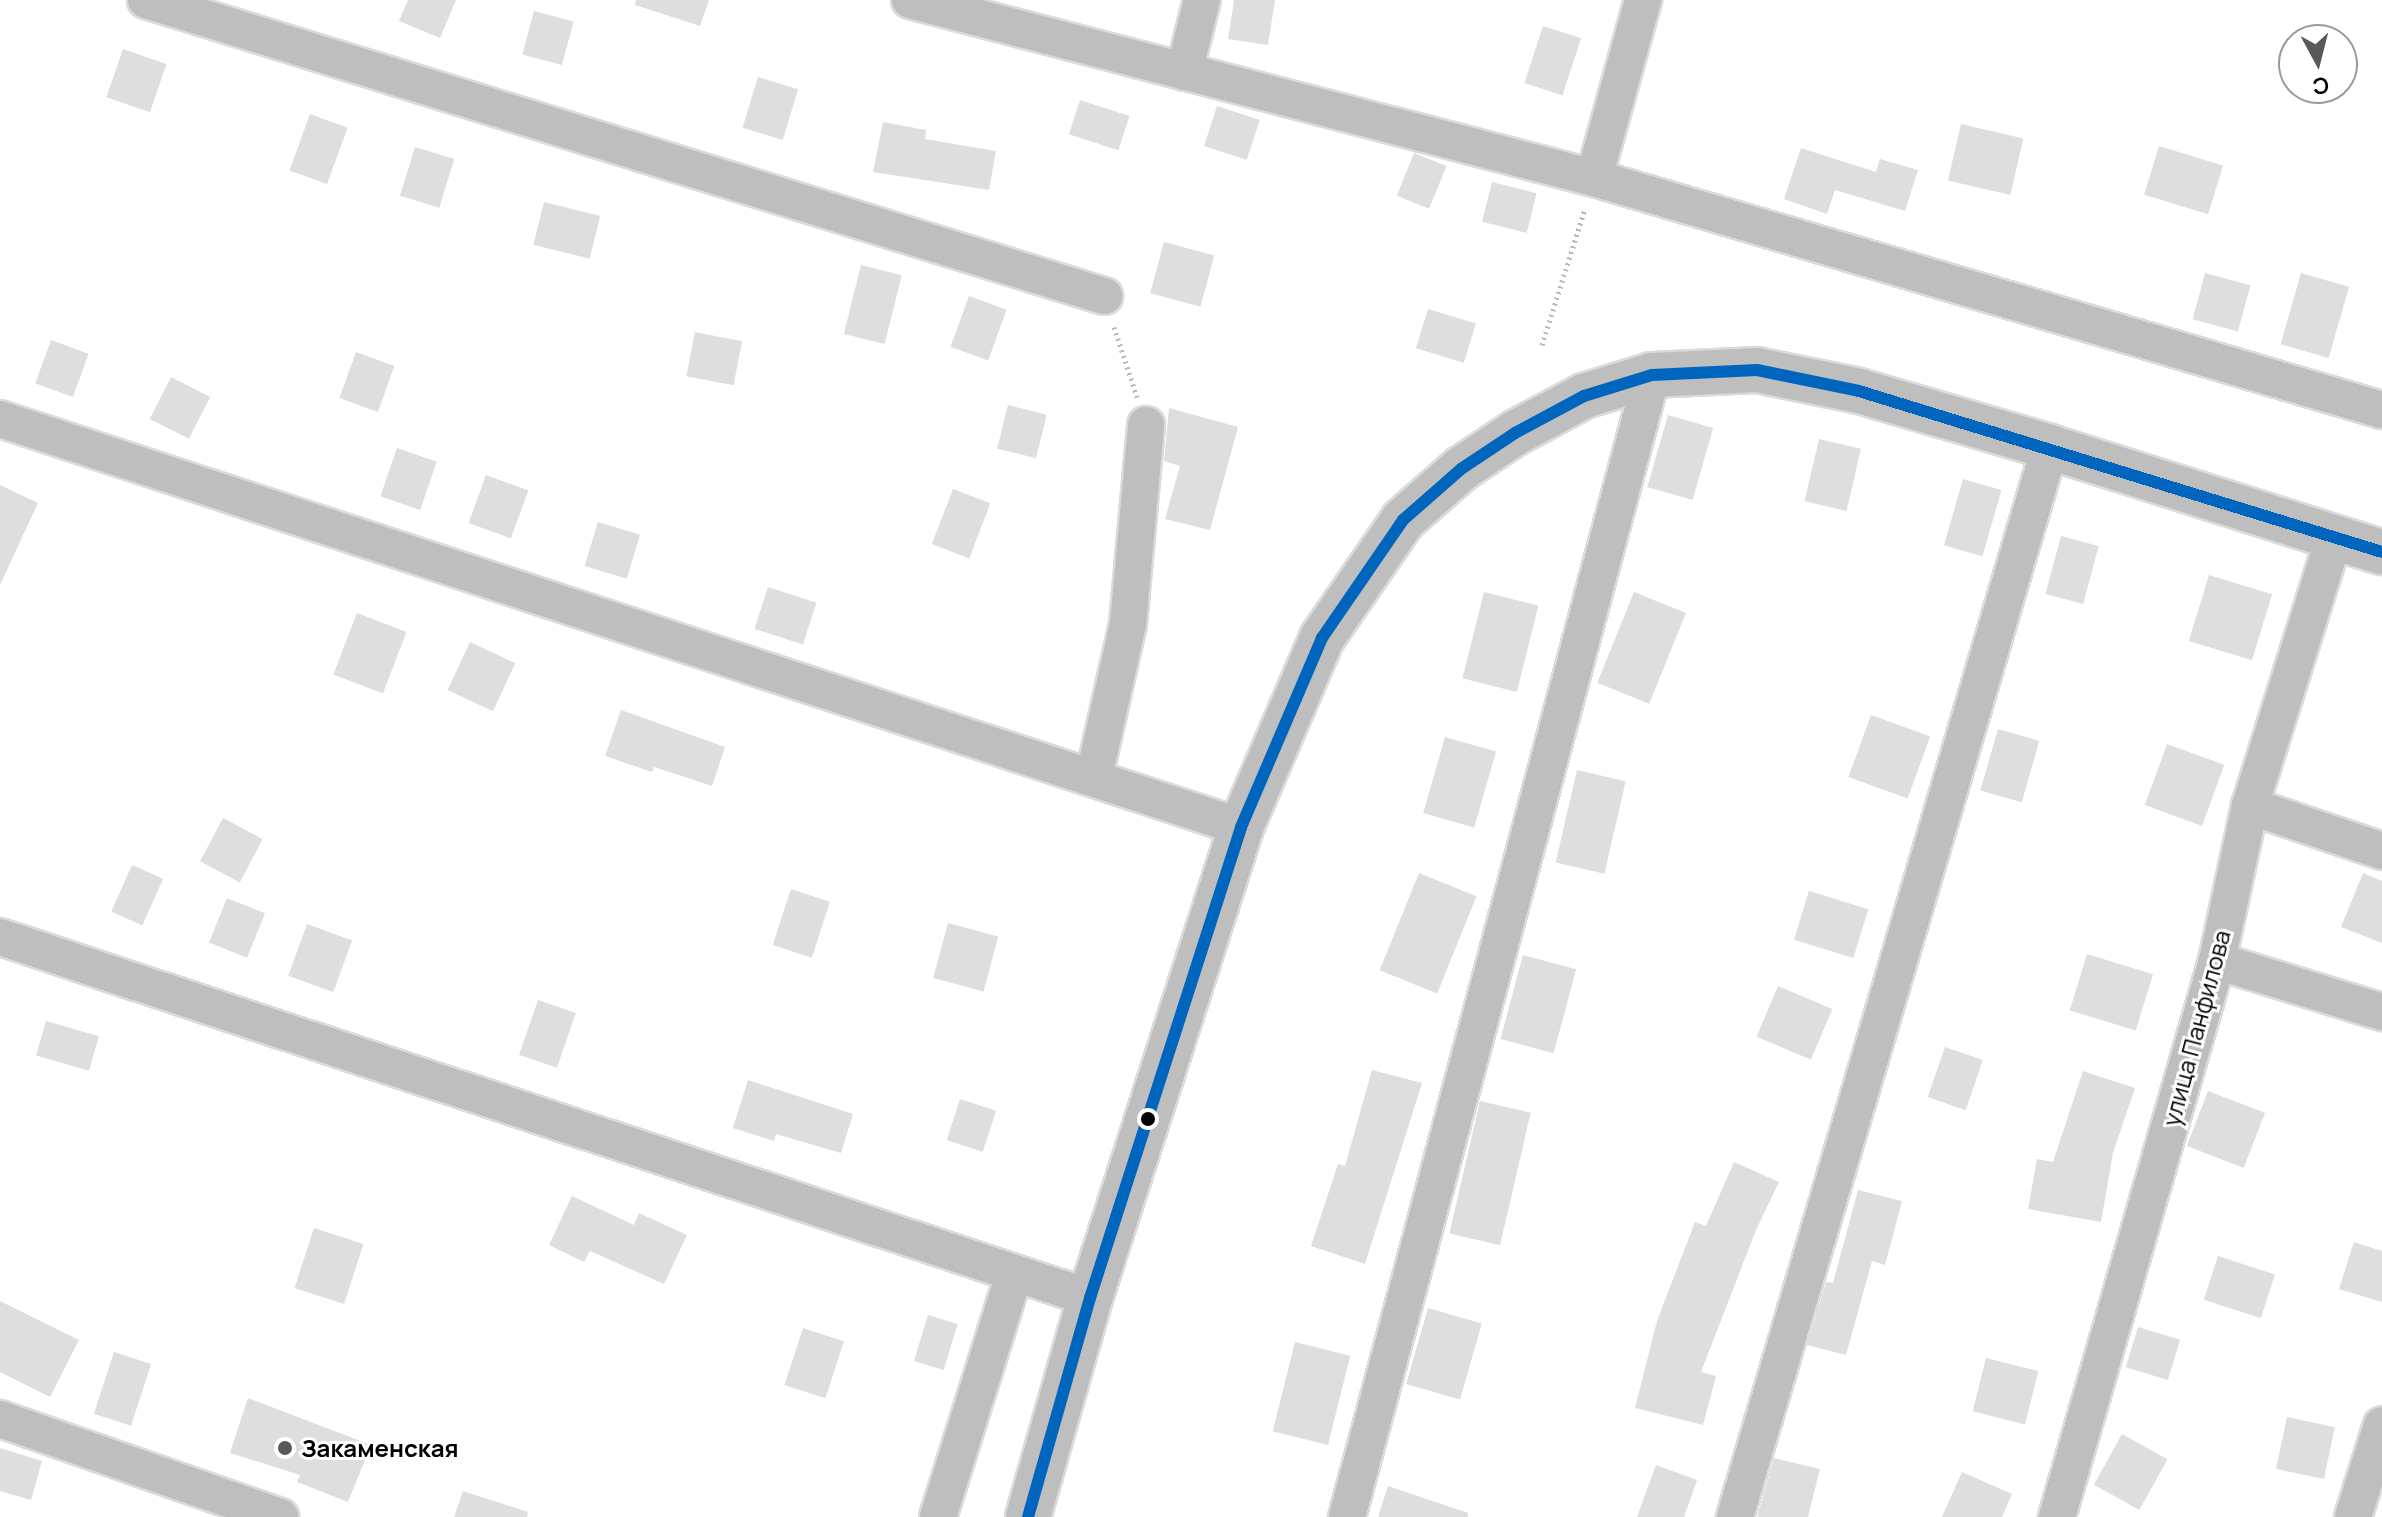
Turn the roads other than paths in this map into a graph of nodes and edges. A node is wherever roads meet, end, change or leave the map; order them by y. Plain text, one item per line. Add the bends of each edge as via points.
1 (146, 0) edge
2 (910, 0) edge
3 (1202, 0) edge
4 (1643, 0) edge
5 (1184, 72) junction
6 (1594, 178) junction
7 (1104, 296) road end
8 (1652, 375) junction
9 (2382, 410) edge
10 (0, 419) edge
11 (1146, 425) road end
12 (2050, 447) junction
13 (2334, 538) junction
14 (2382, 552) edge
15 (1094, 776) junction
16 (2250, 806) junction
17 (1241, 827) junction
18 (2382, 851) edge
19 (0, 937) edge
20 (2217, 961) junction
21 (2382, 1012) edge
22 (1014, 1274) junction
23 (1090, 1298) junction
24 (0, 1419) edge
25 (2382, 1425) edge
26 (280, 1517) edge
27 (938, 1517) edge
28 (1028, 1517) edge
29 (1347, 1517) edge
30 (1735, 1517) edge
31 (2057, 1517) edge
32 (2353, 1517) edge

1 - 7 street
2 - 5 street
3 - 5 street
4 - 6 street
5 - 6 street
6 - 9 street
8 - 12 main road via 1757,370 1859,391
8 - 17 main road via 1584,396 1515,433 1461,469 1403,520 1322,638
8 - 29 street
10 - 15 street
11 - 15 street via 1128,624
12 - 13 main road
12 - 30 street
13 - 14 main road
13 - 16 street, улица Панфилова
15 - 17 street
16 - 18 street
16 - 20 street, улица Панфилова
17 - 23 main road
19 - 22 street
20 - 21 street
20 - 31 street, улица Панфилова
22 - 23 street
22 - 27 street
23 - 28 main road
24 - 26 street
25 - 32 street

